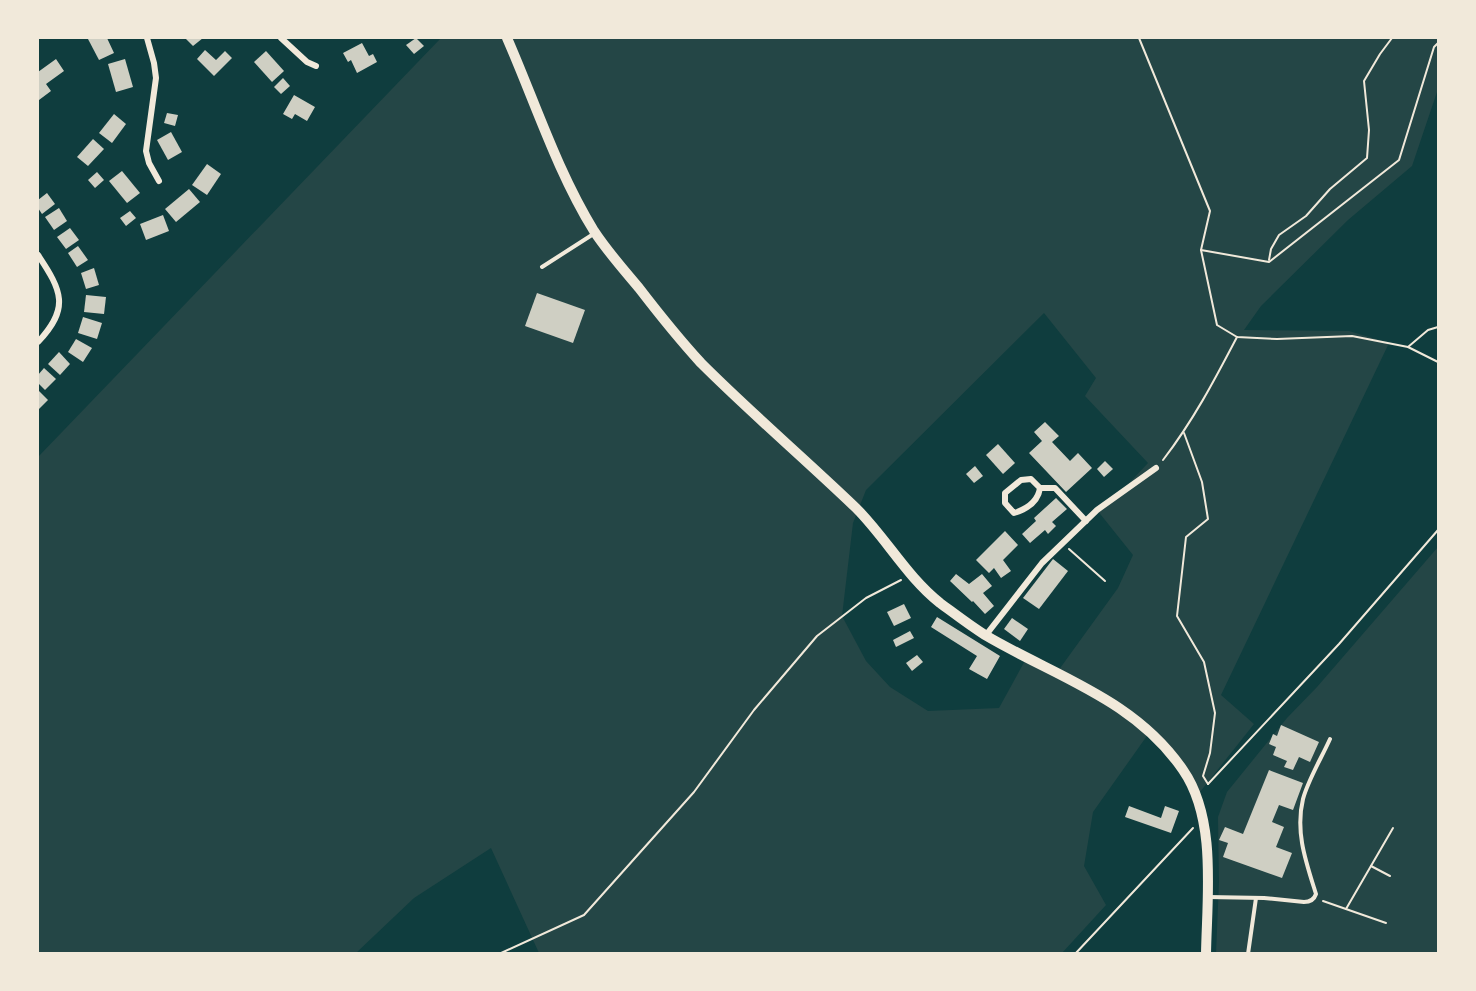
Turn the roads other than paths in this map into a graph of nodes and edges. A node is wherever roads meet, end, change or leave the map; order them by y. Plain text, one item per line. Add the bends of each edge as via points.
1 (147, 38) edge
2 (281, 38) edge
3 (507, 38) edge
4 (316, 66) dead end
5 (159, 181) dead end
6 (596, 233) junction
7 (38, 255) edge
8 (542, 267) dead end
9 (38, 342) edge
10 (1156, 468) road end
11 (1040, 488) junction
12 (1086, 520) junction
13 (986, 635) junction
14 (1330, 739) dead end
15 (1207, 897) junction
16 (1256, 898) junction
17 (1206, 954) edge
18 (1248, 954) edge

1 - 5 street via 156,78 146,151
2 - 4 street
3 - 6 street via 558,160
6 - 8 lane
6 - 13 street via 700,361 858,510 927,593
7 - 9 street via 59,298 55,321
10 - 12 street
11 - 11 street via 1031,479 1021,480 1005,493 1005,503 1014,513 1025,509 1039,496
11 - 12 street via 1055,488
12 - 13 street via 1042,563
13 - 15 street via 1110,701 1175,759 1196,797 1202,821
14 - 16 lane via 1303,798 1302,847 1315,898 1310,902
15 - 16 lane
15 - 17 street
16 - 18 lane

